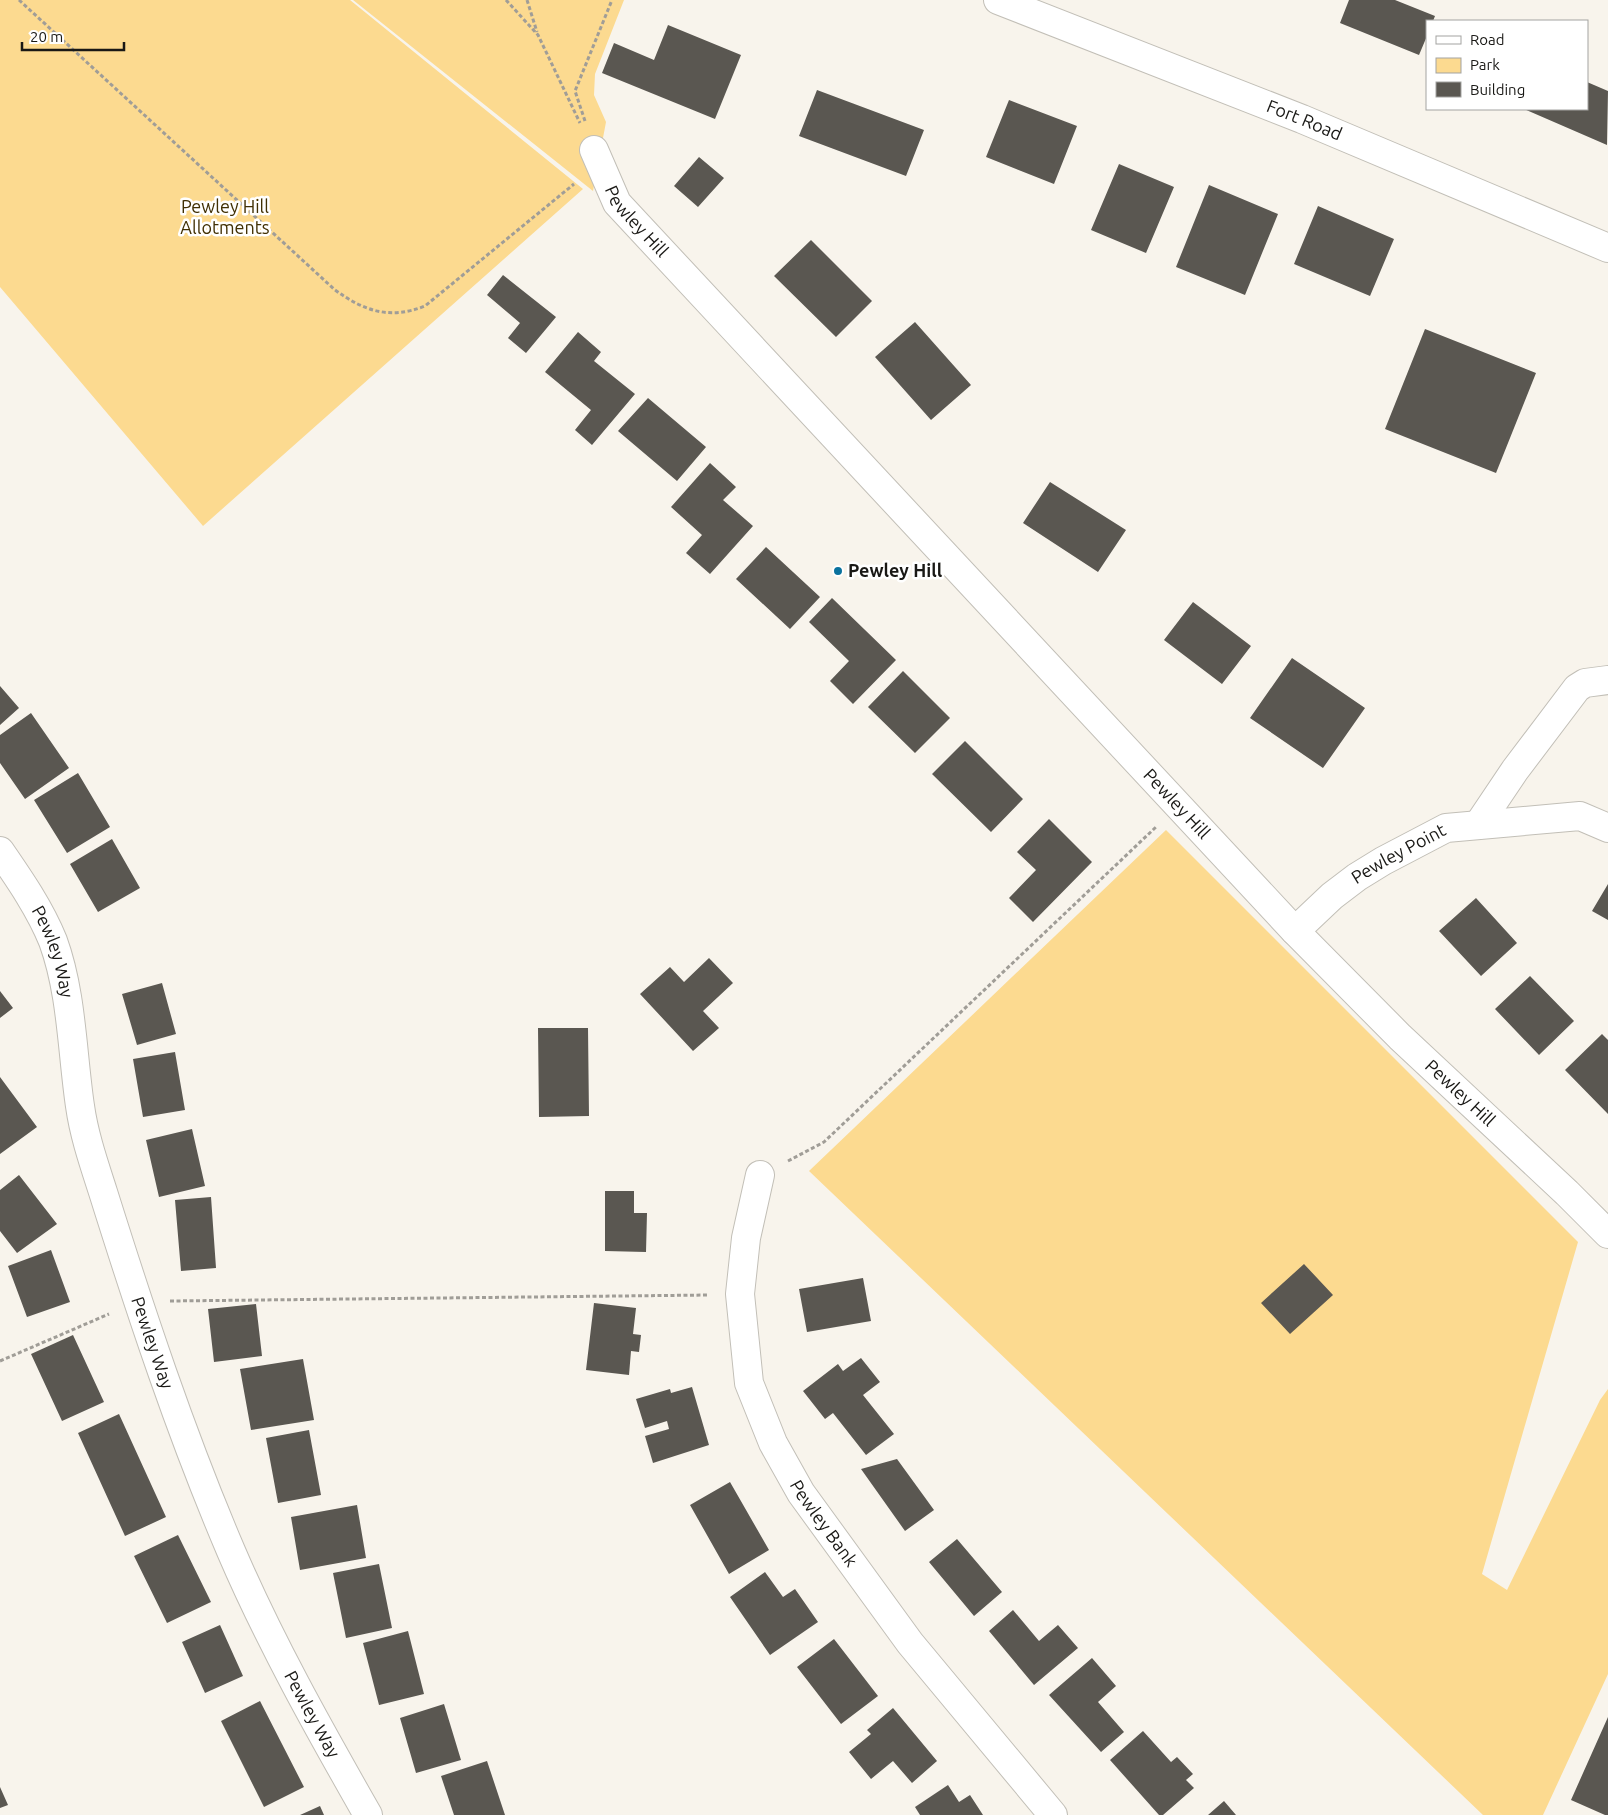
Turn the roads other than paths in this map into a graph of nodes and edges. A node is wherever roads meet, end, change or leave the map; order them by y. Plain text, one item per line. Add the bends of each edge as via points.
1 (998, 0) edge
2 (597, 157) road end
3 (1608, 248) edge
4 (1608, 680) edge
5 (1478, 825) junction
6 (1608, 828) edge
7 (0, 851) edge
8 (1295, 931) junction
9 (760, 1174) road end
10 (1608, 1234) edge
11 (368, 1815) edge
12 (1053, 1815) edge

1 - 3 street, Fort Road via 1302,119
2 - 8 street, Pewley Hill via 617,203
4 - 5 street via 1585,683 1577,688
5 - 6 street, Pewley Point via 1580,816
5 - 8 street, Pewley Point via 1446,828 1383,861 1332,896
7 - 11 street, Pewley Way via 27,890 53,942 65,989 84,1126 137,1302 181,1424 231,1551 302,1697
8 - 10 street, Pewley Hill via 1400,1037
9 - 12 street, Pewley Bank via 746,1238 740,1294 749,1383 773,1443 800,1493 910,1643

